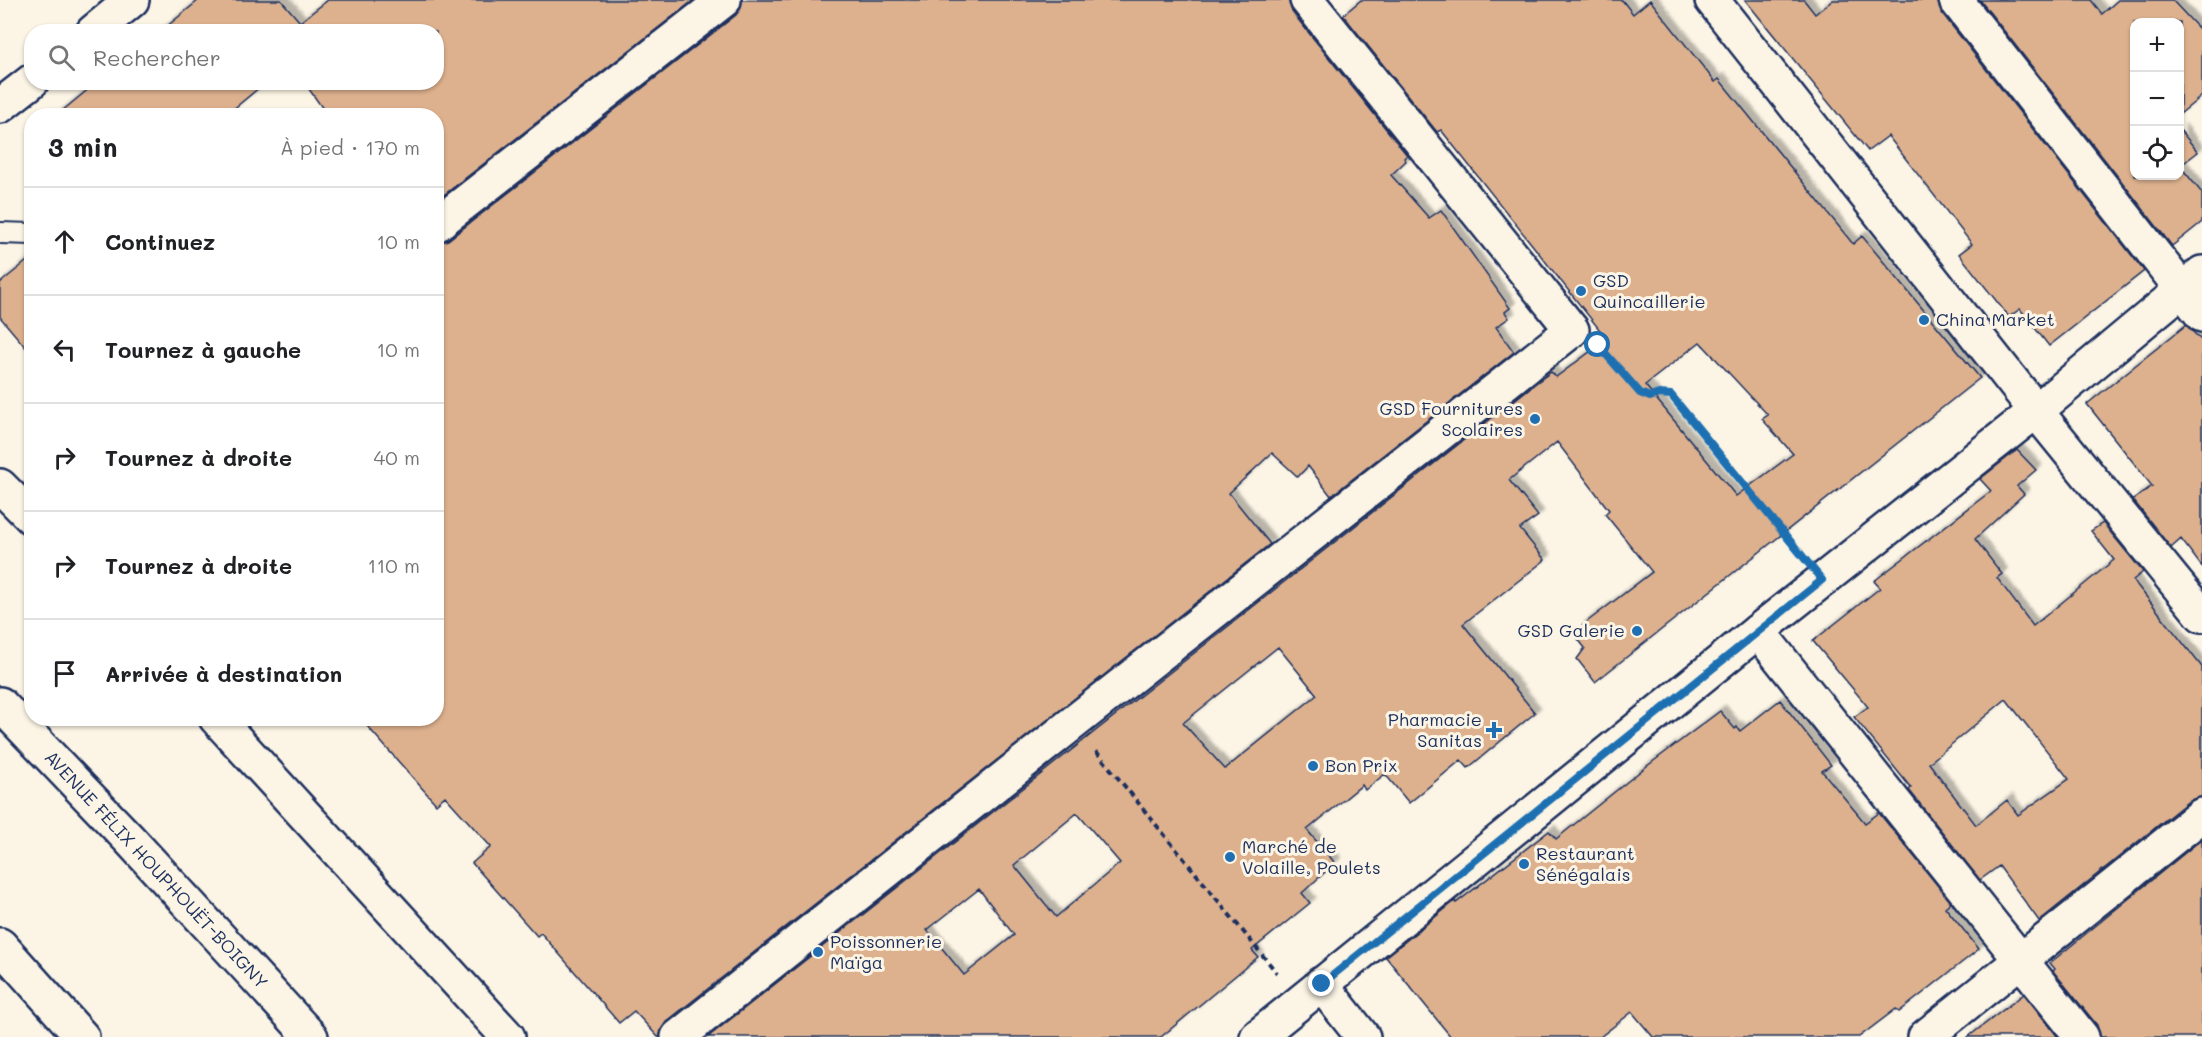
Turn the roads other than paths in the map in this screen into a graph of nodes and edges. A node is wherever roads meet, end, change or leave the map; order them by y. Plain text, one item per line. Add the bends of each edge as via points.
1 (132, 0) edge
2 (724, 0) edge
3 (1307, 0) edge
4 (1712, 0) edge
5 (1956, 0) edge
6 (103, 24) edge
7 (24, 87) edge
8 (0, 106) edge
9 (444, 219) edge
10 (0, 233) edge
11 (24, 234) edge
12 (2192, 282) edge
13 (2202, 315) edge
14 (2036, 411) junction
15 (0, 486) edge
16 (24, 510) edge
17 (2202, 615) edge
18 (1758, 631) junction
19 (0, 704) edge
20 (223, 726) edge
21 (2202, 815) edge
22 (0, 945) edge
23 (2021, 959) junction
24 (1311, 993) junction
25 (82, 1037) edge
26 (311, 1037) edge
27 (508, 1037) edge
28 (678, 1037) edge
29 (1257, 1037) edge
30 (1363, 1037) edge
31 (1925, 1037) edge
32 (2082, 1037) edge

1 - 6 main road
2 - 9 main road
3 - 28 main road via 1572,330
4 - 14 main road
5 - 12 main road
7 - 8 main road
10 - 11 lane
12 - 13 main road
12 - 14 main road
14 - 17 main road
14 - 18 main road
15 - 16 main road
18 - 23 main road
18 - 24 main road
19 - 26 main road, AVENUE FÉLIX HOUPHOUËT-BOIGNY
20 - 27 main road
21 - 23 main road
22 - 25 main road
23 - 31 main road
23 - 32 main road
24 - 29 main road
24 - 30 main road

